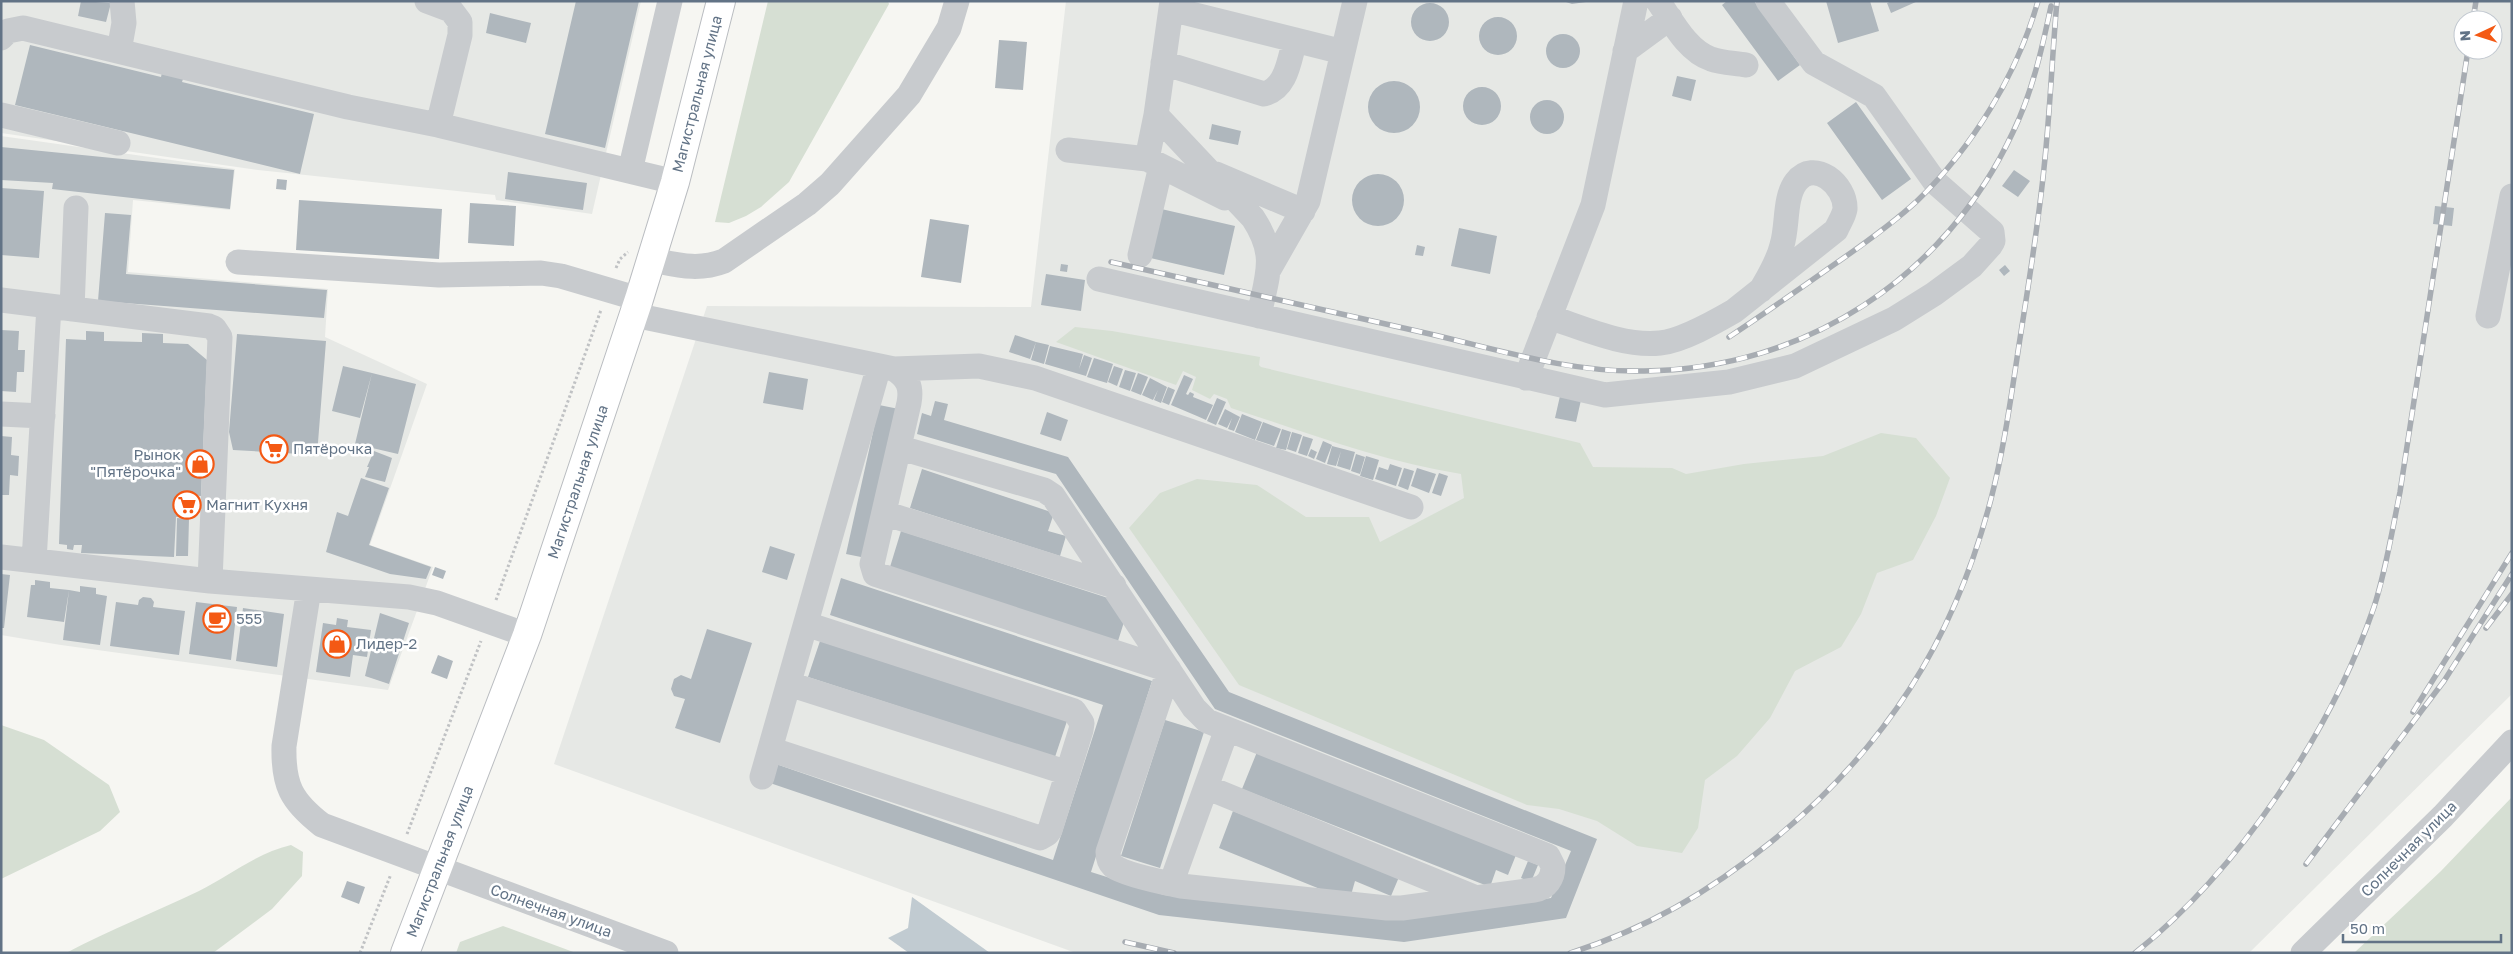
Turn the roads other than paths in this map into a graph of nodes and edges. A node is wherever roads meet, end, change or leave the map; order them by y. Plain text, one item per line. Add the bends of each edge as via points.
1 (122, 1) edge
2 (670, 1) edge
3 (721, 1) edge
4 (957, 1) edge
5 (1355, 1) edge
6 (1636, 1) edge
7 (1768, 1) edge
8 (430, 2) edge
9 (1172, 5) edge
10 (1664, 10) edge
11 (1, 38) edge
12 (1295, 40) junction
13 (119, 51) junction
14 (1625, 51) junction
15 (1343, 52) junction
16 (1164, 63) junction
17 (1746, 65) dead end
18 (1, 115) edge
19 (1156, 115) junction
20 (438, 125) junction
21 (118, 143) dead end
22 (1068, 150) dead end
23 (1154, 163) junction
24 (630, 171) junction
25 (1208, 171) junction
26 (675, 182) junction
27 (2512, 196) edge
28 (1241, 206) junction
29 (76, 208) dead end
30 (1303, 211) junction
31 (643, 255) junction
32 (1140, 255) dead end
33 (238, 262) dead end
34 (1268, 271) junction
35 (1099, 280) dead end
36 (1760, 290) dead end
37 (1, 300) edge
38 (636, 307) junction
39 (60, 308) junction
40 (1259, 316) junction
41 (2488, 316) dead end
42 (1548, 317) junction
43 (886, 368) junction
44 (1526, 378) junction
45 (1, 414) edge
46 (42, 416) junction
47 (900, 448) junction
48 (1411, 507) dead end
49 (884, 513) junction
50 (1081, 536) junction
51 (1, 557) edge
52 (34, 561) junction
53 (1069, 571) junction
54 (210, 582) junction
55 (1114, 586) junction
56 (309, 589) junction
57 (806, 624) junction
58 (1142, 628) junction
59 (527, 635) junction
60 (1132, 658) junction
61 (1169, 670) junction
62 (789, 684) junction
63 (1160, 697) junction
64 (1194, 708) junction
65 (1227, 729) junction
66 (2512, 742) edge
67 (770, 749) junction
68 (1068, 773) junction
69 (762, 777) dead end
70 (1206, 787) junction
71 (437, 868) junction
72 (1171, 884) junction
73 (1476, 898) junction
74 (405, 953) edge
75 (666, 953) edge
76 (2303, 953) edge

1 - 13 street via 124,24
2 - 24 street
3 - 26 main road, Магистральная улица
4 - 31 street via 949,28 909,96 830,184 807,204 724,261 708,267
5 - 15 street
6 - 14 street
7 - 44 street via 1814,63 1874,96 1936,182 1992,232 1990,246 1972,266 1894,319 1803,362 1771,372 1729,382 1605,394
8 - 20 street via 451,10 460,22 460,35
9 - 12 street
9 - 16 street
10 - 14 street
10 - 17 street via 1700,54 1712,60
11 - 13 street via 8,31 23,28
12 - 15 street
12 - 16 street via 1282,82 1272,92 1264,94
13 - 20 street via 348,108
14 - 42 street via 1593,205
15 - 30 street
16 - 19 street
18 - 21 street
19 - 23 street
19 - 25 street
20 - 24 street
22 - 23 street
23 - 28 street
23 - 32 street
24 - 26 street
25 - 28 street
25 - 30 street
26 - 31 main road, Магистральная улица
27 - 41 street
28 - 34 street via 1253,218 1267,244
29 - 39 street
30 - 34 street
31 - 38 main road, Магистральная улица
33 - 38 street via 439,275 541,273 608,290
34 - 40 street
35 - 40 street
36 - 42 street via 1719,320 1662,343 1621,339
37 - 39 street
38 - 43 street
38 - 59 main road, Магистральная улица
39 - 46 street
39 - 54 street via 209,326 218,332
40 - 44 street
42 - 44 street
43 - 47 street via 903,375 911,393
43 - 48 street via 979,366 1035,378
43 - 57 street
45 - 46 street
46 - 52 street
47 - 49 street
47 - 50 street via 1044,490 1058,502
49 - 53 street
49 - 60 street via 872,564 879,577
50 - 53 street
50 - 55 street
51 - 52 street
52 - 54 street
53 - 55 street
54 - 56 street
55 - 58 street
56 - 59 street via 429,600
56 - 71 street, Солнечная улица via 284,746 283,772 291,793 302,809 322,825
57 - 62 street
57 - 68 street via 1074,711 1082,723
58 - 60 street
58 - 61 street
59 - 71 main road, Магистральная улица
60 - 61 street
61 - 63 street
61 - 64 street
62 - 67 street
62 - 68 street
63 - 64 street
63 - 72 street via 1108,858 1114,867
64 - 65 street via 1207,721
65 - 70 street
65 - 73 street via 1548,856 1553,862 1548,882 1540,889
66 - 76 street, Солнечная улица via 2443,816
67 - 68 street via 1040,838 1050,830
67 - 69 street
70 - 72 street
70 - 73 street
71 - 74 main road, Магистральная улица
71 - 75 street, Солнечная улица
72 - 73 street via 1387,908

